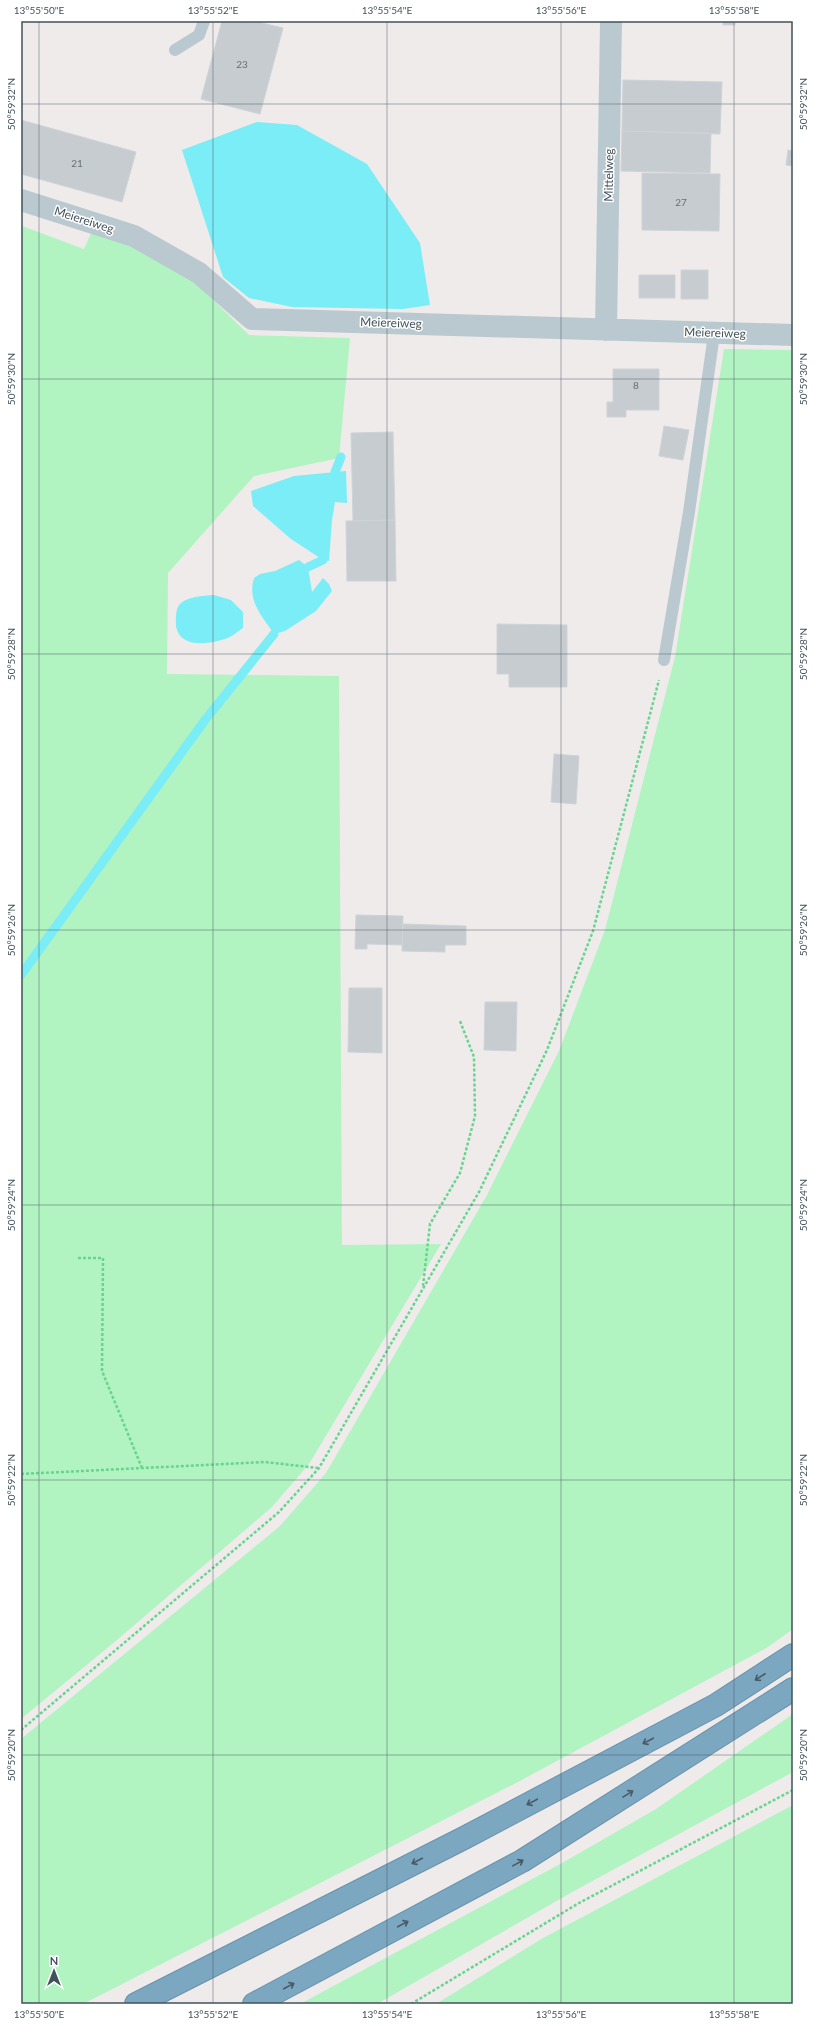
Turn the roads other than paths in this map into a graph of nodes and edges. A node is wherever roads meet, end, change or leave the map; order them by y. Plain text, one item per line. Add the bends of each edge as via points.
1 (204, 21) edge
2 (611, 21) edge
3 (175, 50) dead end
4 (21, 200) edge
5 (606, 330) junction
6 (714, 334) junction
7 (793, 335) edge
8 (664, 660) road end
9 (793, 1655) edge
10 (793, 1689) edge
11 (136, 2004) edge
12 (254, 2004) edge

1 - 3 lane via 199,35
2 - 5 street, Mittelweg
4 - 5 street, Meiereiweg via 134,236 199,273 252,319
5 - 6 street, Meiereiweg
6 - 7 street, Meiereiweg
6 - 8 lane via 689,512
9 -> 11 highway via 716,1705 471,1834
12 -> 10 highway via 522,1861

